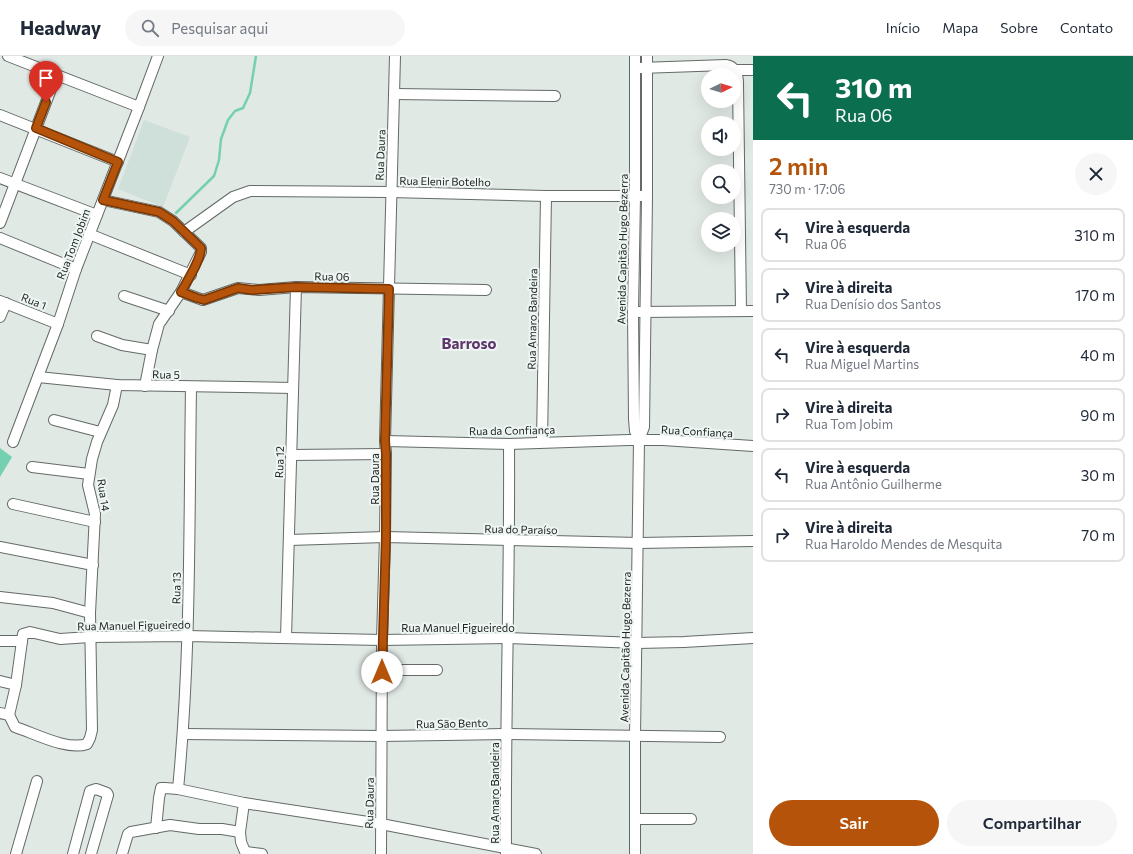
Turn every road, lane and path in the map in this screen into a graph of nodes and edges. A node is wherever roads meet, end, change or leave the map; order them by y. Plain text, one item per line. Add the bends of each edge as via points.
1 (8, 56) edge
2 (158, 56) edge
3 (395, 56) edge
4 (635, 56) edge
5 (646, 56) edge
6 (731, 67) junction
7 (635, 68) junction
8 (647, 68) junction
9 (753, 70) edge
10 (56, 76) junction
11 (394, 94) junction
12 (555, 96) dead end
13 (139, 107) junction
14 (0, 115) edge
15 (36, 128) junction
16 (118, 162) junction
17 (0, 178) edge
18 (14, 183) junction
19 (390, 192) junction
20 (546, 196) junction
21 (635, 196) junction
22 (647, 196) junction
23 (103, 200) junction
24 (97, 215) junction
25 (0, 223) edge
26 (184, 232) junction
27 (89, 234) junction
28 (0, 238) edge
29 (76, 269) junction
30 (191, 275) junction
31 (296, 287) junction
32 (389, 289) junction
33 (486, 290) dead end
34 (181, 292) junction
35 (124, 296) dead end
36 (3, 302) edge
37 (169, 311) junction
38 (741, 311) junction
39 (753, 311) edge
40 (633, 312) junction
41 (646, 312) junction
42 (0, 317) edge
43 (58, 324) junction
44 (97, 336) dead end
45 (152, 350) junction
46 (38, 377) junction
47 (117, 385) junction
48 (146, 386) junction
49 (191, 387) junction
50 (293, 388) junction
51 (54, 420) dead end
52 (100, 432) junction
53 (639, 440) junction
54 (385, 441) junction
55 (13, 442) dead end
56 (542, 442) junction
57 (509, 444) junction
58 (753, 446) edge
59 (386, 454) junction
60 (291, 455) junction
61 (32, 467) dead end
62 (89, 474) junction
63 (13, 504) dead end
64 (95, 522) junction
65 (386, 537) junction
66 (289, 540) junction
67 (510, 540) junction
68 (753, 541) edge
69 (639, 543) junction
70 (0, 548) edge
71 (92, 565) junction
72 (0, 597) edge
73 (90, 613) junction
74 (187, 636) junction
75 (90, 637) junction
76 (286, 638) junction
77 (508, 638) junction
78 (753, 638) edge
79 (382, 640) junction
80 (0, 641) edge
81 (22, 641) junction
82 (637, 643) junction
83 (437, 670) dead end
84 (382, 672) junction
85 (0, 681) edge
86 (16, 685) junction
87 (5, 714) edge
88 (183, 734) junction
89 (506, 734) junction
90 (382, 736) junction
91 (635, 736) junction
92 (720, 737) dead end
93 (37, 781) dead end
94 (173, 789) junction
95 (244, 804) junction
96 (635, 819) junction
97 (691, 819) dead end
98 (381, 824) junction
99 (156, 828) junction
100 (240, 832) junction
101 (506, 851) edge
102 (246, 853) edge
103 (16, 854) edge
104 (73, 854) edge
105 (91, 854) edge
106 (122, 854) edge
107 (262, 854) edge
108 (381, 854) edge
109 (536, 854) edge
110 (635, 854) edge

1 - 10 street
2 - 13 street, Rua Tom Jobim
3 - 11 street, Rua Daura
4 - 7 street, Avenida Capitão Hugo Bezerra
5 - 8 street, Avenida Capitão Hugo Bezerra
6 - 8 street
6 - 9 street
6 - 38 street via 738,78
7 - 8 street
7 - 21 street, Avenida Capitão Hugo Bezerra
8 - 22 street, Avenida Capitão Hugo Bezerra
10 - 13 street
10 - 15 street
11 - 12 street
11 - 19 street, Rua Daura
13 - 16 street, Rua Tom Jobim
14 - 15 street
15 - 16 street
15 - 18 street
16 - 23 street, Rua Tom Jobim
17 - 18 street
18 - 24 street
18 - 25 street
19 - 20 street, Rua Elenir Botelho
19 - 26 street, Rua Elenir Botelho via 250,191 233,196
19 - 32 street, Rua Daura
20 - 21 street, Rua Elenir Botelho
20 - 56 street, Rua Amaro Bandeira
21 - 22 street, Rua Elenir Botelho
21 - 40 street, Avenida Capitão Hugo Bezerra
22 - 41 street, Avenida Capitão Hugo Bezerra
23 - 24 street, Rua Tom Jobim
23 - 26 street via 159,212
24 - 27 street, Rua Tom Jobim
26 - 30 street via 201,248
27 - 29 street, Rua Tom Jobim
27 - 30 street
28 - 29 street
29 - 43 street, Rua Tom Jobim
30 - 34 street
31 - 32 street, Rua 06
31 - 34 street, Rua 06 via 266,290 238,288 204,300
31 - 50 street, Rua 12
32 - 33 street, Rua 06
32 - 54 street, Rua Daura
34 - 37 street
35 - 37 street
36 - 42 street
36 - 43 street, Rua 1
37 - 45 street via 159,324
38 - 39 street
38 - 41 street
40 - 41 street
40 - 53 street, Avenida Capitão Hugo Bezerra via 634,419
41 - 53 street, Avenida Capitão Hugo Bezerra via 644,426
43 - 46 street, Rua Tom Jobim
44 - 45 street
45 - 48 street
46 - 47 street, Rua 5
46 - 55 street, Rua Tom Jobim
47 - 48 street, Rua 5
47 - 52 street, Rua 14 via 113,405
48 - 49 street, Rua 5
49 - 50 street, Rua 5
49 - 74 street, Rua 13
50 - 60 street, Rua 12
51 - 52 street
52 - 62 street, Rua 14
53 - 56 street, Rua da Confiança
53 - 58 street, Rua Confiança
53 - 69 street, Avenida Capitão Hugo Bezerra
54 - 57 street, Rua da Confiança
54 - 59 street, Rua Daura
56 - 57 street, Rua da Confiança
57 - 67 street, Rua Amaro Bandeira
59 - 60 street
59 - 65 street, Rua Daura
60 - 66 street, Rua 12
61 - 62 street
62 - 64 street, Rua 14 via 88,485
63 - 64 street
64 - 71 street, Rua 14
65 - 66 street, Rua do Paraíso
65 - 67 street, Rua do Paraíso
65 - 79 street, Rua Daura
66 - 76 street, Rua 12
67 - 69 street, Rua do Paraíso
67 - 77 street, Rua Amaro Bandeira
68 - 69 street, Rua do Paraíso
69 - 82 street, Avenida Capitão Hugo Bezerra
70 - 71 street
71 - 73 street, Rua 14
72 - 73 street via 53,603
73 - 75 street, Rua 14
74 - 75 street, Rua Manuel Figueiredo
74 - 76 street, Rua Manuel Figueiredo
74 - 88 street, Rua 13
75 - 81 street, Rua Manuel Figueiredo via 53,638 30,632 23,634
75 - 87 street, Rua 14 via 92,730 87,744 67,744 15,727
76 - 79 street, Rua Manuel Figueiredo
77 - 79 street, Rua Manuel Figueiredo
77 - 82 street, Rua Manuel Figueiredo
77 - 89 street, Rua Amaro Bandeira
78 - 82 street, Rua Manuel Figueiredo
79 - 84 street, Rua Daura
80 - 81 street
81 - 86 street
82 - 91 street, Avenida Capitão Hugo Bezerra
83 - 84 street
84 - 90 street, Rua Daura
85 - 86 street
86 - 87 street
88 - 90 street, Rua São Bento
88 - 94 street, Rua 13
89 - 90 street, Rua São Bento
89 - 91 street, Rua São Bento
89 - 101 street, Rua Amaro Bandeira
90 - 98 street, Rua Daura
91 - 92 street, Rua São Bento
91 - 96 street, Avenida Capitão Hugo Bezerra
93 - 103 street
94 - 95 street
94 - 99 street via 162,788
95 - 98 street
95 - 100 street
96 - 97 street
96 - 110 street, Avenida Capitão Hugo Bezerra
98 - 101 street
98 - 108 street, Rua Daura
99 - 100 street via 170,825
99 - 106 street via 128,834
100 - 102 street
101 - 109 street
102 - 107 street
104 - 105 street via 90,791 96,789 108,795

